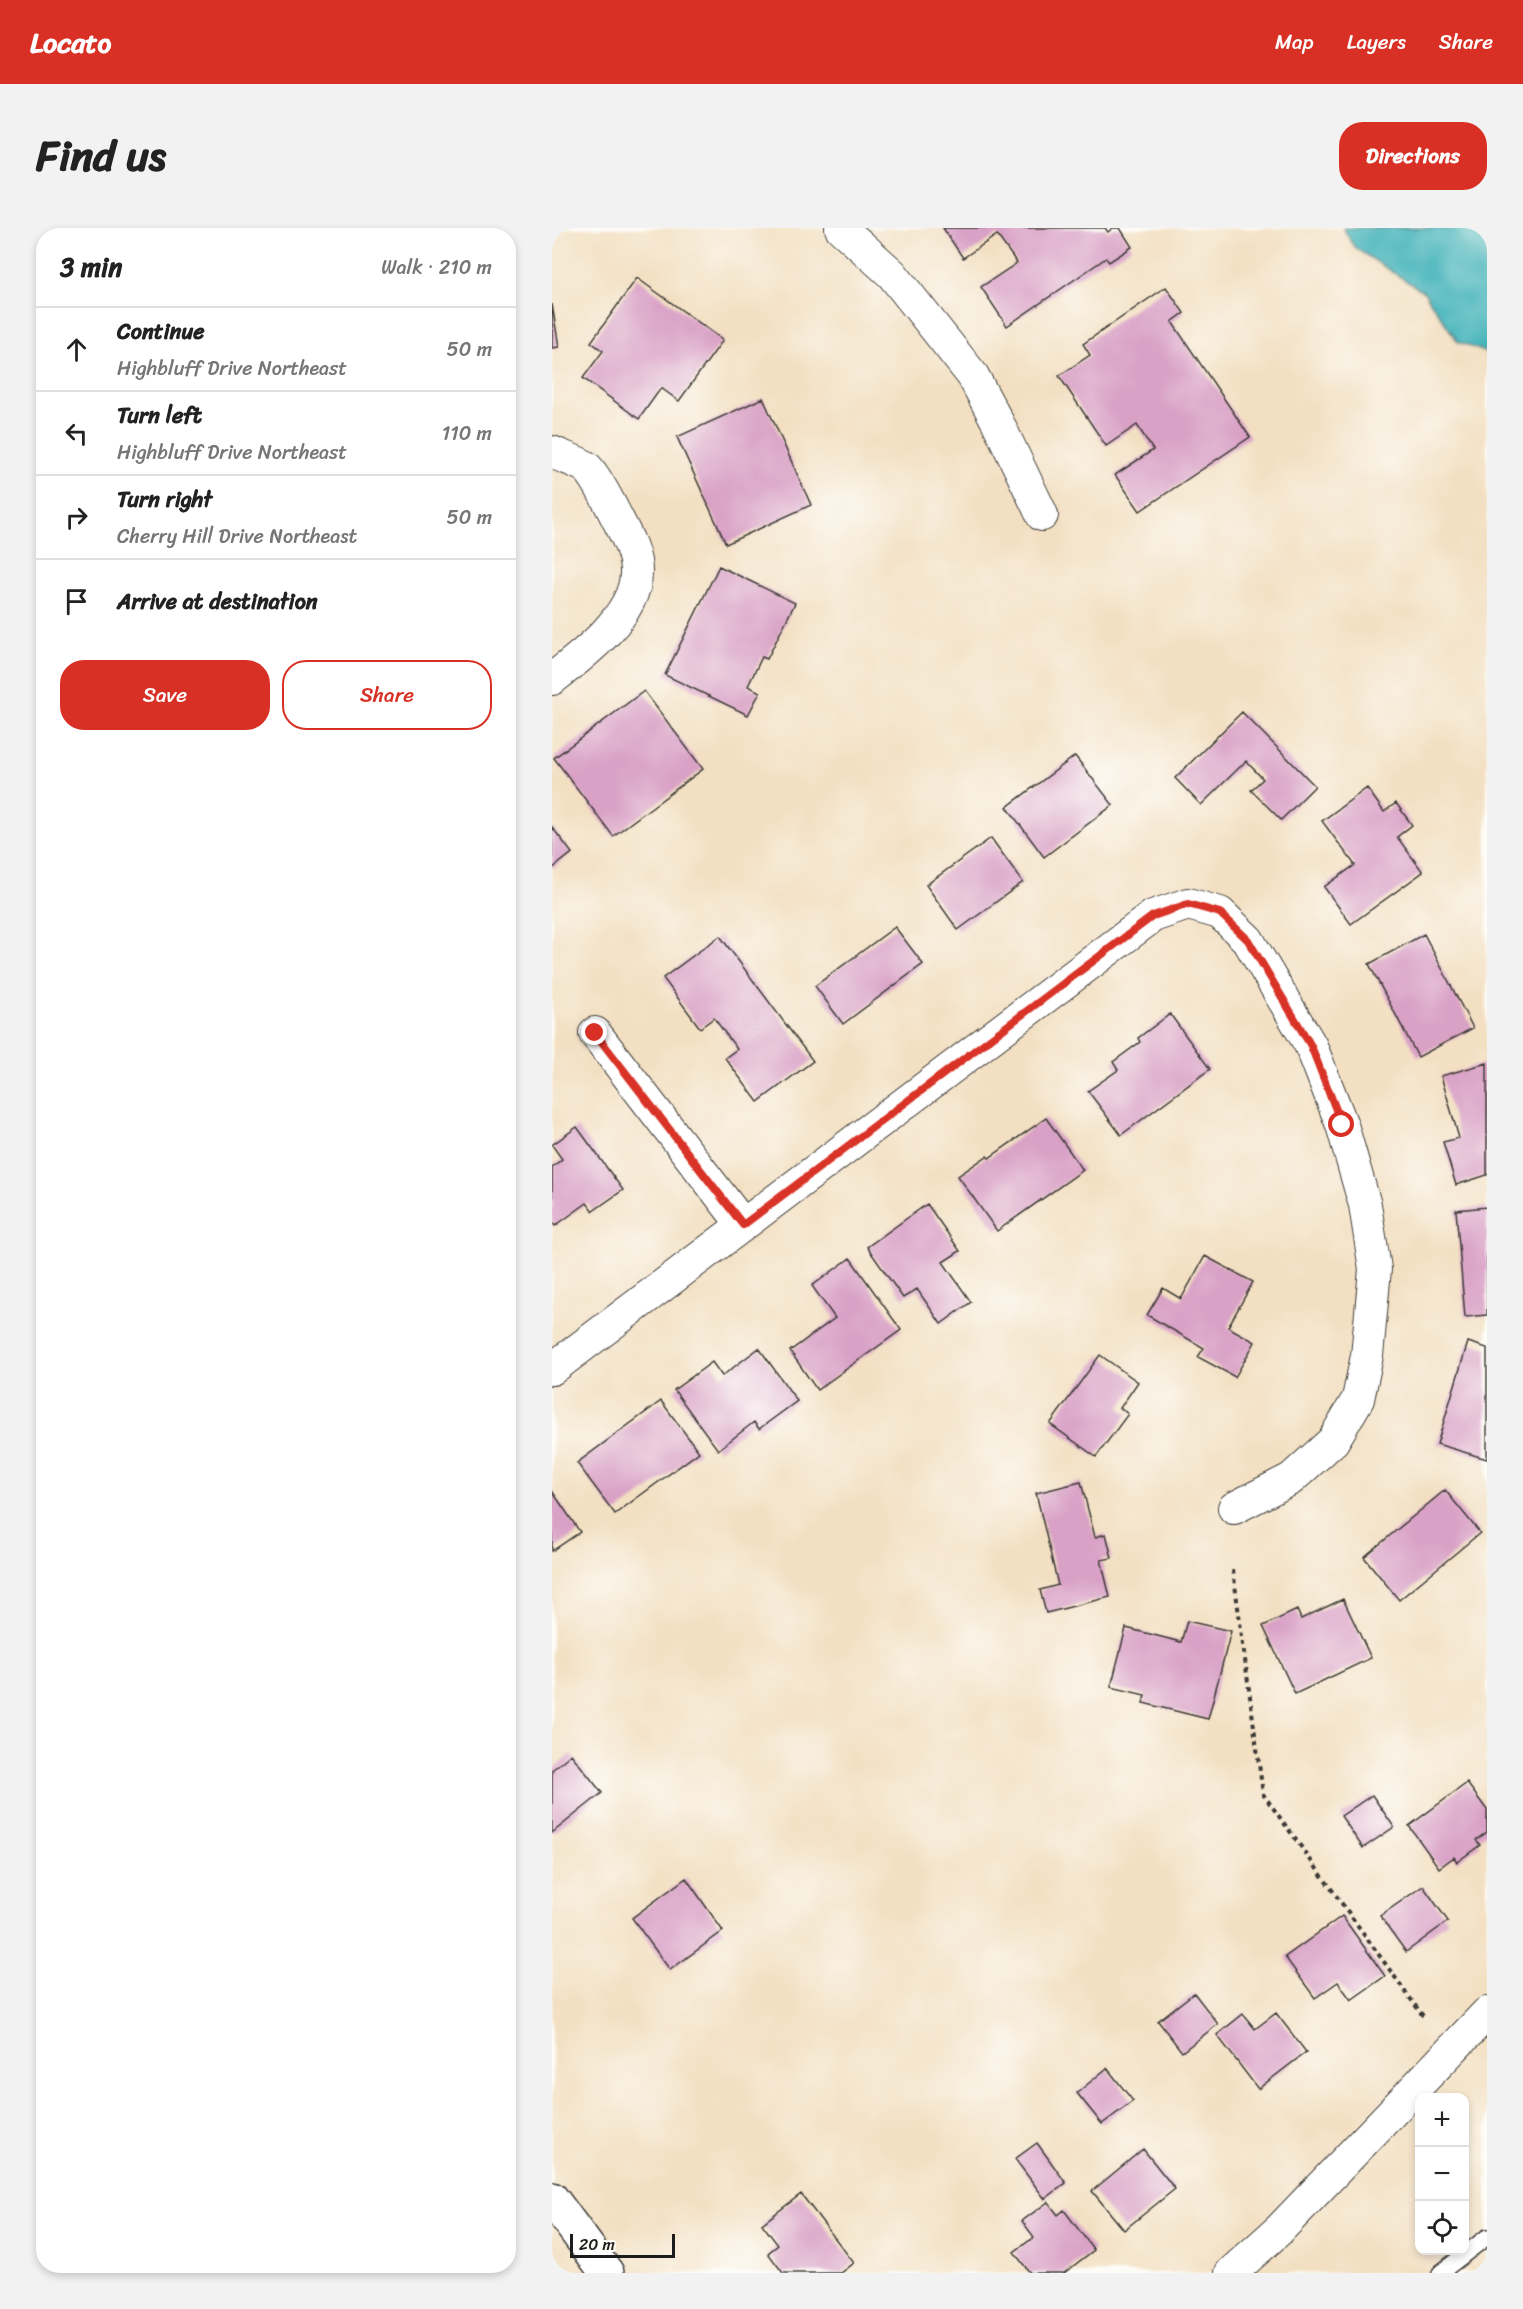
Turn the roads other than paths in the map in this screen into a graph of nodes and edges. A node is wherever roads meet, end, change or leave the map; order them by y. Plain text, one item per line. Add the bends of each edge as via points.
1 (841, 228) edge
2 (552, 452) edge
3 (1042, 515) dead end
4 (552, 679) edge
5 (595, 1033) dead end
6 (743, 1225) junction
7 (552, 1369) edge
8 (1234, 1508) dead end
9 (1487, 2013) edge
10 (552, 2199) edge
11 (1487, 2237) edge
12 (607, 2273) edge
13 (1232, 2273) edge
14 (1440, 2273) edge

1 - 3 street via 892,274 973,376
2 - 4 street via 587,468 626,536 637,576 626,608 590,650
5 - 6 street
6 - 7 street
6 - 8 street via 1153,916 1188,904 1220,913 1248,940 1311,1046 1342,1125 1365,1205 1375,1269 1358,1399 1333,1441 1291,1479
9 - 13 street via 1280,2230
10 - 12 street
11 - 14 lane

